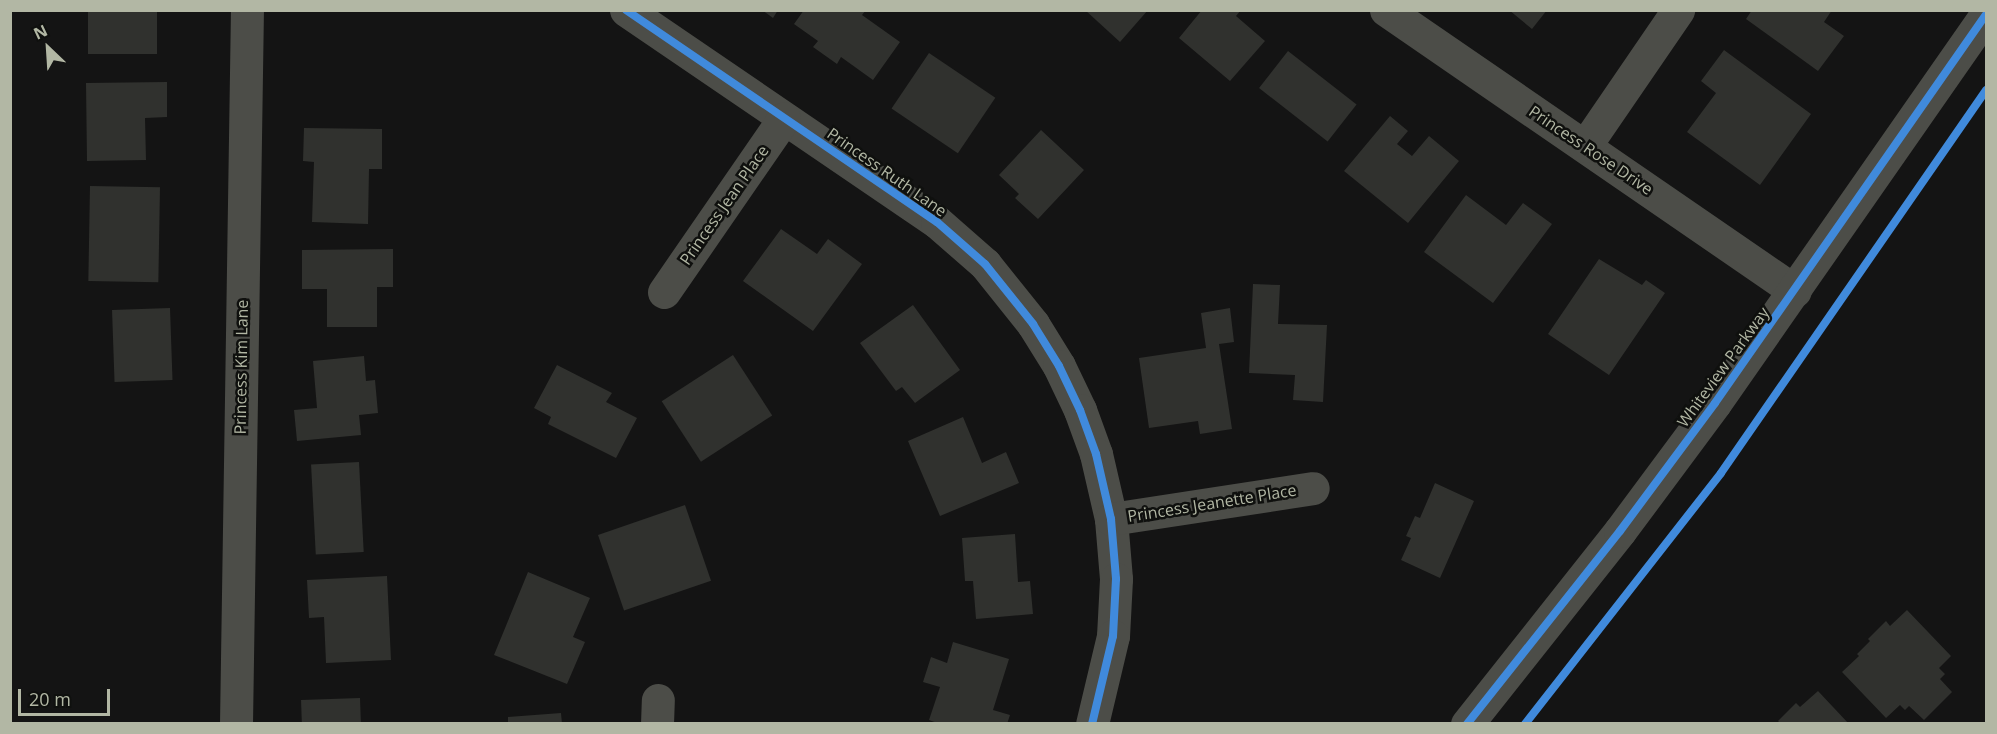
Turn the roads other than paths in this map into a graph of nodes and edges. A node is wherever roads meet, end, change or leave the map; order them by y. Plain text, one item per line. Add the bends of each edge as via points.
1 (247, 10) edge
2 (626, 10) edge
3 (1386, 10) edge
4 (1678, 10) edge
5 (1986, 15) edge
6 (784, 118) junction
7 (1585, 146) junction
8 (1795, 291) junction
9 (664, 292) dead end
10 (1313, 488) dead end
11 (1111, 519) junction
12 (236, 723) edge
13 (1092, 723) edge
14 (1467, 723) edge

1 - 12 street, Princess Kim Lane
2 - 6 street, Princess Ruth Lane
3 - 7 street, Princess Rose Drive
4 - 7 street
5 - 8 street, Whiteview Parkway
6 - 9 street, Princess Jean Place
6 - 11 street, Princess Ruth Lane via 937,222 1004,284 1038,331 1071,388 1092,443
7 - 8 street, Princess Rose Drive
8 - 14 street, Whiteview Parkway via 1620,531
10 - 11 street, Princess Jeanette Place
11 - 13 street, Princess Ruth Lane via 1116,579 1113,636

